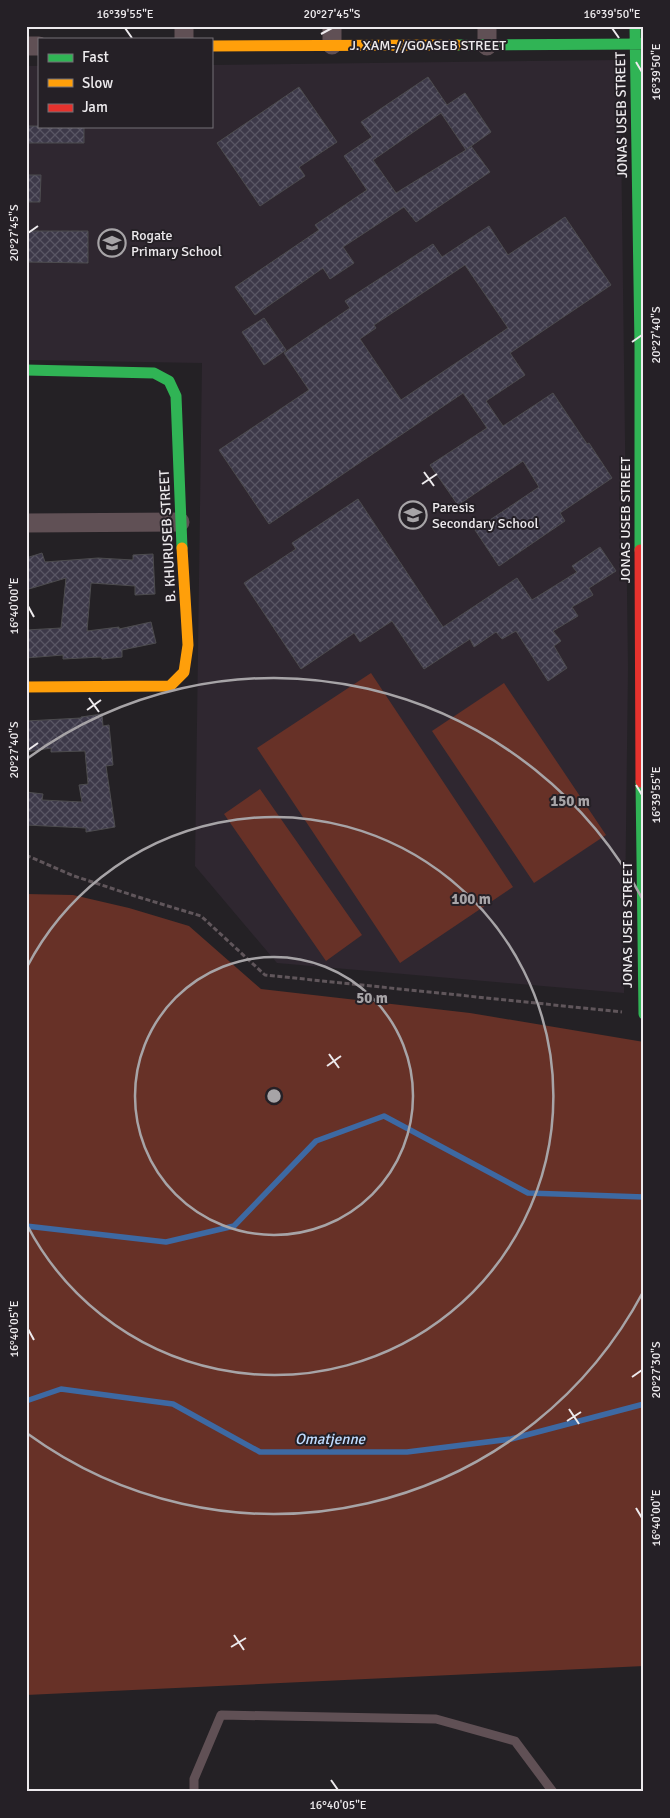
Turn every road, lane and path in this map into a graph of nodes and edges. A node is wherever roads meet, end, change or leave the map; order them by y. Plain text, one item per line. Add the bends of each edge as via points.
1 (332, 26) edge
2 (487, 26) edge
3 (635, 26) edge
4 (640, 44) edge
5 (332, 45) junction
6 (212, 46) edge
7 (486, 46) junction
8 (26, 370) edge
9 (180, 522) junction
10 (26, 523) edge
11 (642, 668) edge
12 (26, 687) edge
13 (26, 855) edge
14 (643, 1014) edge
15 (194, 1792) edge
16 (552, 1792) edge

1 - 5 street
2 - 7 street
3 - 4 street, JONAS USEB STREET
4 - 7 street, J. XAM-//GOASEB STREET
4 - 11 street, JONAS USEB STREET
5 - 6 street, J. XAM-//GOASEB STREET
5 - 7 street, J. XAM-//GOASEB STREET
8 - 9 street, B. KHURUSEB STREET via 154,373 169,381 176,396
9 - 10 street
9 - 12 street, B. KHURUSEB STREET via 188,645 184,672 170,686
11 - 14 street, JONAS USEB STREET
13 - 14 path via 74,876 202,916 265,975
15 - 16 lane via 194,1779 221,1715 436,1719 515,1741

